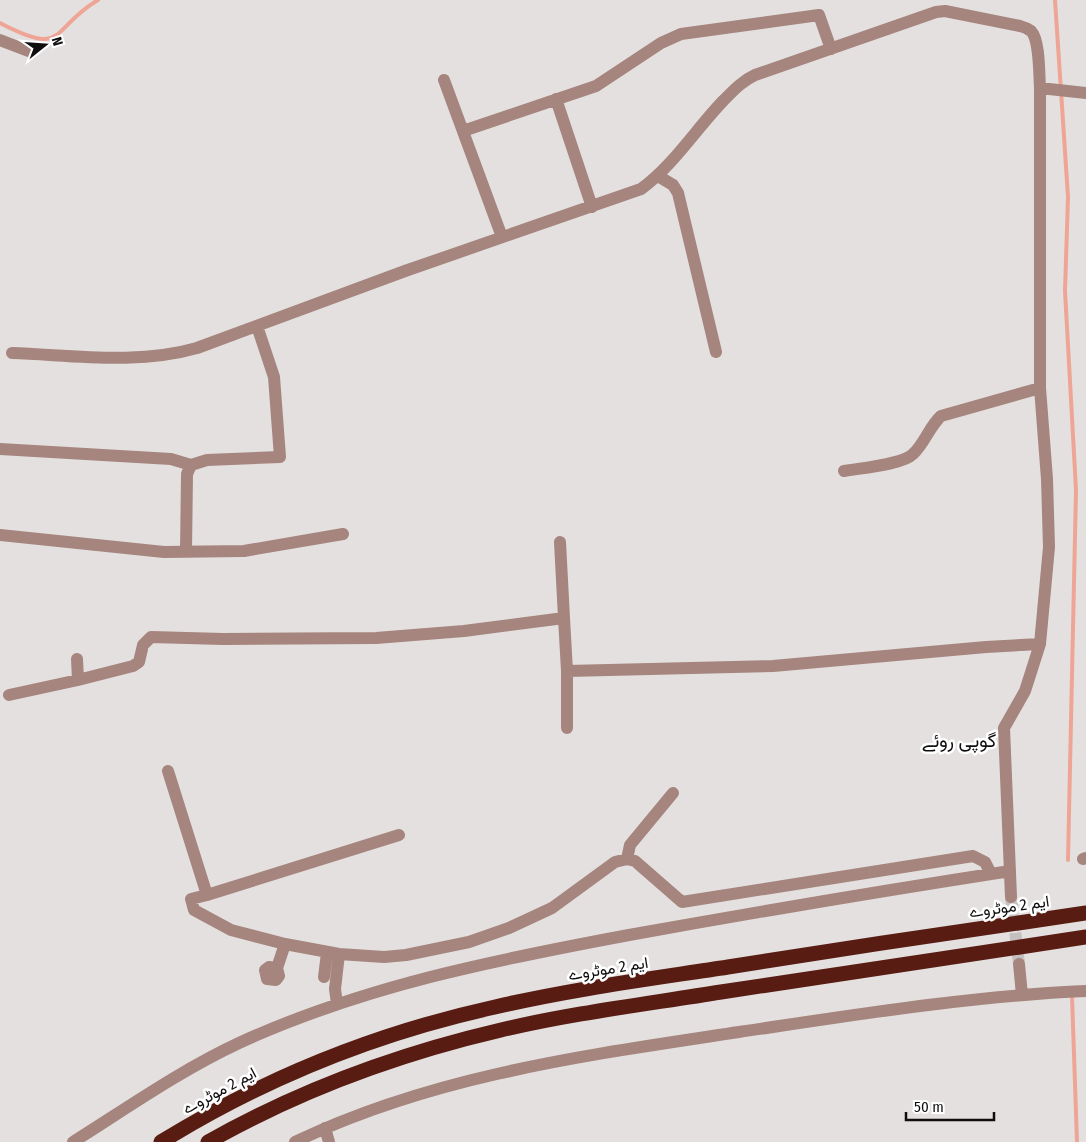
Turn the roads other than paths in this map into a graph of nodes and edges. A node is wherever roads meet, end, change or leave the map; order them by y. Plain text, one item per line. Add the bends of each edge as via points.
1 (0, 40) edge
2 (831, 49) junction
3 (31, 52) dead end
4 (444, 80) dead end
5 (1051, 89) junction
6 (1086, 93) edge
7 (556, 99) junction
8 (463, 131) junction
9 (658, 176) junction
10 (592, 207) junction
11 (502, 238) junction
12 (257, 326) junction
13 (716, 352) dead end
14 (12, 353) dead end
15 (1040, 388) junction
16 (0, 449) edge
17 (192, 465) junction
18 (844, 470) dead end
19 (343, 534) dead end
20 (0, 535) edge
21 (560, 542) dead end
22 (186, 552) junction
23 (564, 618) junction
24 (1040, 644) junction
25 (77, 659) dead end
26 (567, 671) junction
27 (78, 680) junction
28 (9, 695) dead end
29 (567, 728) dead end
30 (168, 771) dead end
31 (673, 793) dead end
32 (399, 835) dead end
33 (627, 859) junction
34 (1010, 871) junction
35 (991, 874) junction
36 (207, 895) junction
37 (1011, 896) tunnel mouth
38 (1086, 912) edge
39 (1086, 938) edge
40 (285, 944) junction
41 (333, 953) junction
42 (1019, 964) tunnel mouth
43 (277, 968) dead end
44 (324, 977) dead end
45 (1086, 991) edge
46 (1022, 995) junction
47 (338, 1004) junction
48 (325, 1128) junction
49 (73, 1142) edge
50 (161, 1142) edge
51 (208, 1142) edge
52 (295, 1142) edge
53 (329, 1142) edge

1 - 3 street
2 - 5 street via 945,11 1030,30
2 - 7 street via 819,15 694,32 661,43 601,83
2 - 9 street via 746,79 700,124
4 - 8 street
5 - 6 street
5 - 15 street
7 - 8 street
7 - 10 street
8 - 11 street
9 - 10 street via 641,189
9 - 13 street via 673,185 678,194
10 - 11 street
11 - 12 street
12 - 14 street via 197,348 161,356
12 - 17 street via 274,377 280,457 207,460
15 - 18 street via 941,416 916,451 906,459
15 - 24 street via 1049,547
16 - 17 street via 170,459
17 - 22 street via 187,474
19 - 22 street via 244,551
20 - 22 street
21 - 23 street
23 - 26 street
23 - 27 street via 376,638 223,640 158,636 146,640 139,662 133,666
24 - 26 street via 773,666
24 - 34 street via 1025,691 1004,728
25 - 27 street
26 - 29 street
27 - 28 street
30 - 36 street
31 - 33 street via 630,845
32 - 36 street
33 - 35 street via 635,861 682,902 973,856 985,862
33 - 41 street via 615,862 552,908 488,936 406,955 384,957
34 - 35 street
34 - 37 street
35 - 47 street via 759,911 508,958 388,987
36 - 40 street via 191,899 194,910 231,930
38 - 50 highway, ایم 2 موٹروے via 612,985 455,1017 365,1045 291,1073 217,1109
39 - 51 highway via 614,1008 502,1030 412,1054 334,1081 264,1112
40 - 41 street
40 - 43 street
41 - 44 street
41 - 47 street
42 - 46 street
45 - 46 street
46 - 48 street via 841,1017 542,1064 402,1099
47 - 49 street via 205,1060
48 - 52 street
48 - 53 street

